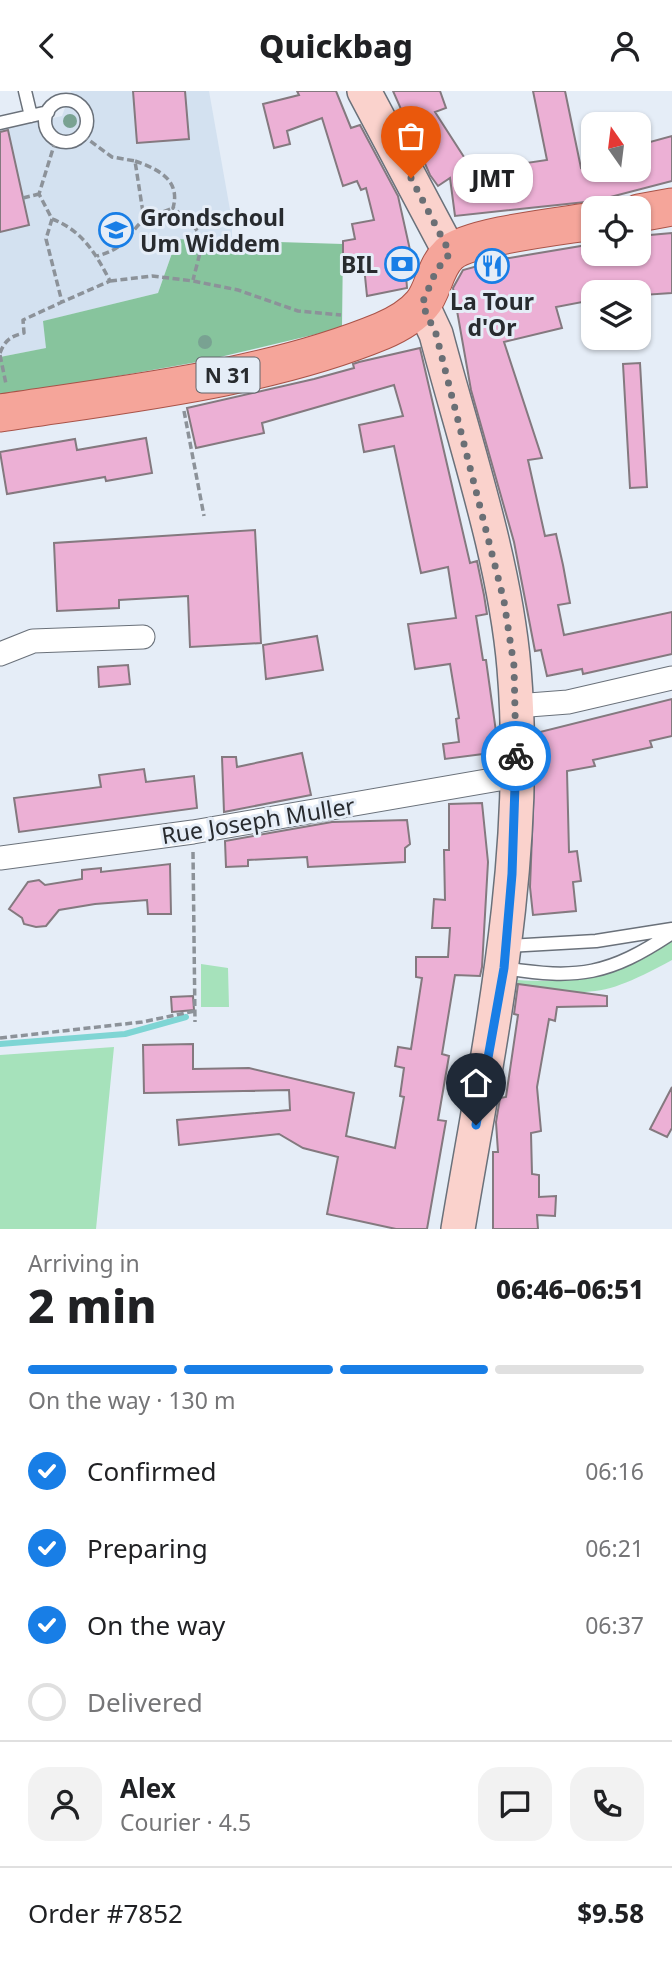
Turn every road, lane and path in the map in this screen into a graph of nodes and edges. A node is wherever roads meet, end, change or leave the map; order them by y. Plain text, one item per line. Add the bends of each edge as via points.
1 (25, 91) edge
2 (364, 91) edge
3 (67, 96) edge
4 (48, 112) junction
5 (31, 116) junction
6 (0, 123) edge
7 (82, 135) junction
8 (56, 139) junction
9 (135, 161) junction
10 (39, 194) junction
11 (23, 198) dead end
12 (173, 208) junction
13 (672, 208) edge
14 (651, 211) edge
15 (52, 219) junction
16 (144, 219) junction
17 (581, 223) edge
18 (450, 253) junction
19 (97, 256) junction
20 (110, 281) junction
21 (193, 281) junction
22 (62, 302) junction
23 (422, 304) junction
24 (343, 316) dead end
25 (0, 354) edge
26 (1, 364) edge
27 (180, 383) junction
28 (0, 413) edge
29 (204, 516) dead end
30 (143, 637) dead end
31 (0, 654) edge
32 (672, 678) edge
33 (516, 706) junction
34 (516, 776) junction
35 (193, 832) junction
36 (1, 852) edge
37 (672, 931) edge
38 (505, 957) junction
39 (195, 1011) junction
40 (195, 1022) dead end
41 (0, 1038) edge
42 (458, 1229) edge

1 - 5 lane
2 - 18 main road
3 - 4 lane
3 - 7 lane via 86,115
4 - 5 lane
4 - 8 lane via 46,125
5 - 6 lane
7 - 8 lane via 70,142
7 - 9 path via 113,157
8 - 10 path
9 - 12 path via 169,179 176,198
9 - 16 path
10 - 11 path
10 - 15 path
12 - 16 path
12 - 21 path via 200,234 202,246
13 - 14 main road
15 - 19 path via 82,237
15 - 22 path via 46,239
16 - 19 path via 116,251
17 - 18 main road via 488,240
18 - 23 main road, N 31 via 436,271
19 - 20 path
20 - 21 path via 152,276
20 - 22 path
21 - 24 path via 238,290 298,311
22 - 25 path via 23,320 24,333 4,343
23 - 27 main road, N 31 via 397,325 361,340 279,364
23 - 33 main road via 436,334 494,558 514,666
25 - 26 path
27 - 28 main road, N 31
27 - 29 path
30 - 31 street via 33,641
32 - 33 street via 568,702
33 - 34 main road
34 - 35 street, Rue Joseph Muller
34 - 38 main road
35 - 36 street, Rue Joseph Muller
35 - 39 path
37 - 38 lane via 653,929
37 - 38 lane via 636,957 588,973 550,976
38 - 42 main road
39 - 40 path
39 - 41 path via 142,1022

